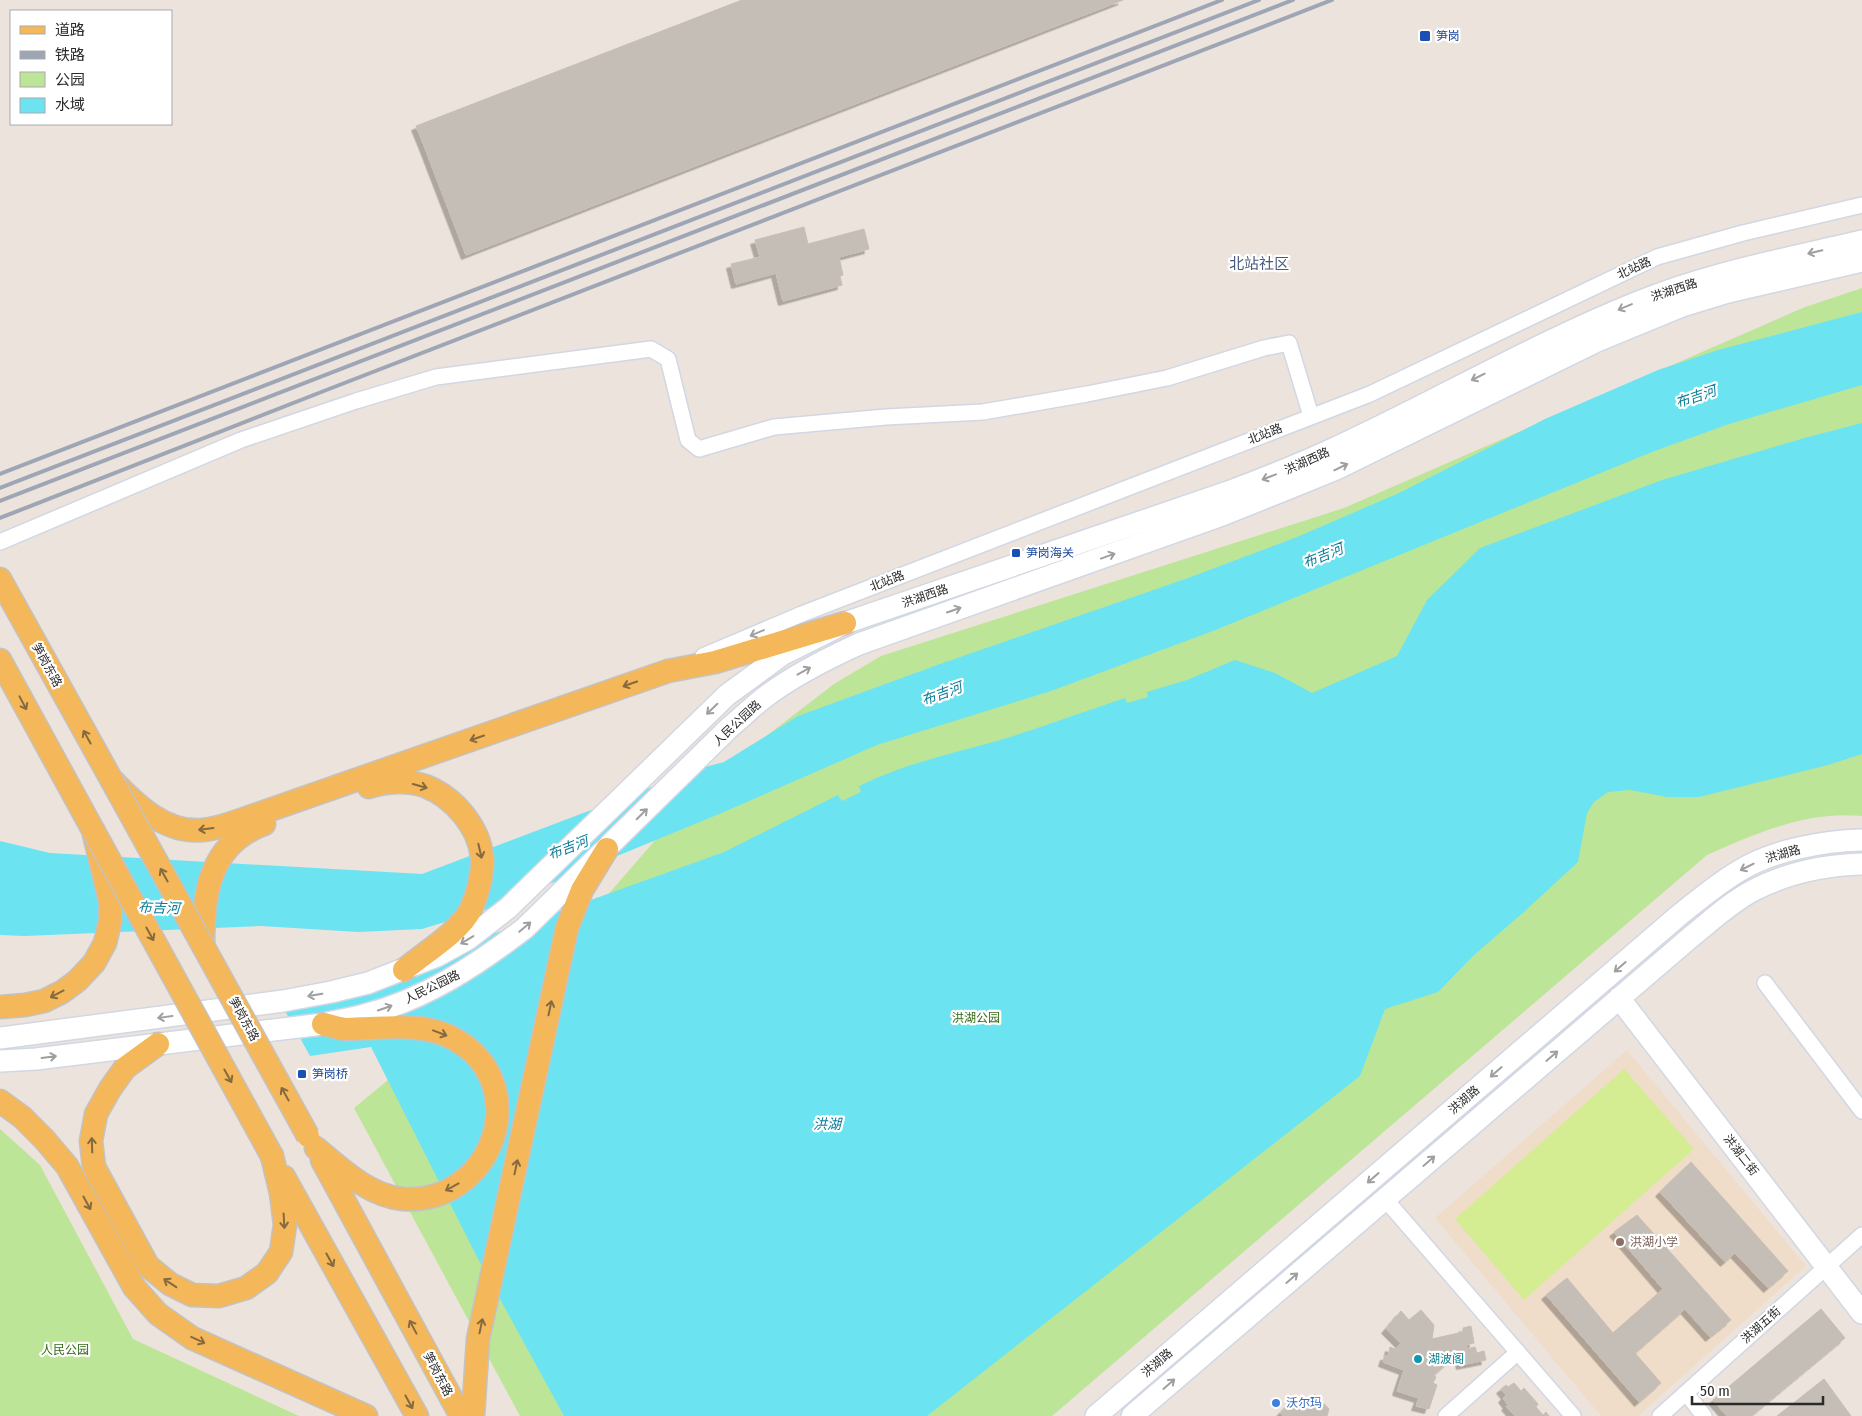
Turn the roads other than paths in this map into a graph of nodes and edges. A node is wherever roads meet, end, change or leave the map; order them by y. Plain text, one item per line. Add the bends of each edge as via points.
1 (1862, 205) edge
2 (1862, 241) edge
3 (1862, 261) edge
4 (1311, 416) junction
5 (0, 542) edge
6 (0, 579) edge
7 (845, 623) junction
8 (0, 660) edge
9 (668, 671) junction
10 (749, 677) joint
11 (764, 698) joint
12 (111, 779) junction
13 (321, 798) junction
14 (92, 830) junction
15 (1862, 840) edge
16 (607, 849) junction
17 (1862, 864) edge
18 (203, 945) junction
19 (404, 970) junction
20 (1765, 983) dead end
21 (1619, 998) junction
22 (0, 1007) edge
23 (322, 1024) junction
24 (0, 1038) edge
25 (158, 1044) junction
26 (0, 1061) edge
27 (0, 1101) edge
28 (1862, 1111) edge
29 (312, 1142) junction
30 (272, 1156) junction
31 (1385, 1199) junction
32 (1862, 1235) edge
33 (1826, 1266) junction
34 (1862, 1313) edge
35 (1518, 1352) junction
36 (1686, 1393) junction
37 (366, 1416) edge
38 (417, 1416) edge
39 (461, 1416) edge
40 (474, 1416) edge
41 (1096, 1416) edge
42 (1132, 1416) edge
43 (1446, 1416) edge
44 (1573, 1416) edge
45 (1660, 1416) edge
46 (1704, 1416) edge

1 - 4 street, 北站路 via 1658,257 1370,394
2 -> 7 main road, 洪湖西路 via 1725,273 1637,302 1282,472
11 -> 3 main road, 洪湖西路 via 793,678 860,644 1222,515 1336,469 1643,321 1728,292
4 - 5 street via 1289,343 1167,378 1087,394 982,412 774,427 699,449 688,440 668,359 651,349 436,377 382,393 241,440
4 -> 9 street, 北站路 via 802,614
12 -> 6 main road, 笋岗东路
7 - 9 main road via 715,662
7 - 10 main road, 洪湖西路 via 783,654
8 -> 14 main road
9 -> 13 main road
10 -> 19 main road, 人民公园路 via 508,908 468,939
16 -> 11 main road, 人民公园路
13 -> 12 main road, bridge via 220,827 188,830 176,827 134,803
18 -> 12 main road, 笋岗东路, bridge
13 - 18 main road via 257,826 228,847 218,860 208,888
13 -> 19 main road via 387,782 408,782 425,786 446,798 469,822 482,856 482,872 470,911 458,926
14 -> 22 main road via 110,900 106,943 94,963 62,992 44,1001
14 -> 30 main road, bridge
15 -> 41 main road, 洪湖路 via 1835,841 1771,856 1715,886
23 -> 16 main road, 人民公园路 via 366,1015 455,977 526,928
40 -> 16 main road via 478,1339 567,928 582,890
17 - 21 main road, 洪湖路 via 1838,865 1786,877 1753,890 1729,906
29 -> 18 main road, 笋岗东路, bridge
19 -> 24 main road, 人民公园路 via 368,983 283,1001
20 - 28 street
31 -> 21 main road, 洪湖路
21 - 33 main road, 洪湖二街
23 - 25 main road, 人民公园路
23 -> 29 main road via 346,1029 414,1027 436,1031 457,1040 478,1058 492,1079 498,1103 497,1126 491,1147 468,1176 442,1192 423,1198 403,1199 367,1187
26 -> 25 main road, 人民公园路
30 -> 25 main road via 285,1225 281,1252 267,1273 246,1288 228,1294 192,1295 170,1284 148,1266 94,1167 91,1141 96,1114 110,1088 125,1068
27 -> 37 main road via 22,1116 66,1166 134,1288 158,1314 192,1338
39 -> 29 main road, 笋岗东路
30 -> 38 main road
31 - 35 street
42 -> 31 main road, 洪湖路
32 - 33 street, 洪湖五街
33 - 34 main road, 洪湖二街
33 - 36 street, 洪湖五街
35 - 43 street
35 - 44 street
36 - 45 street, 洪湖五街
36 - 46 street

